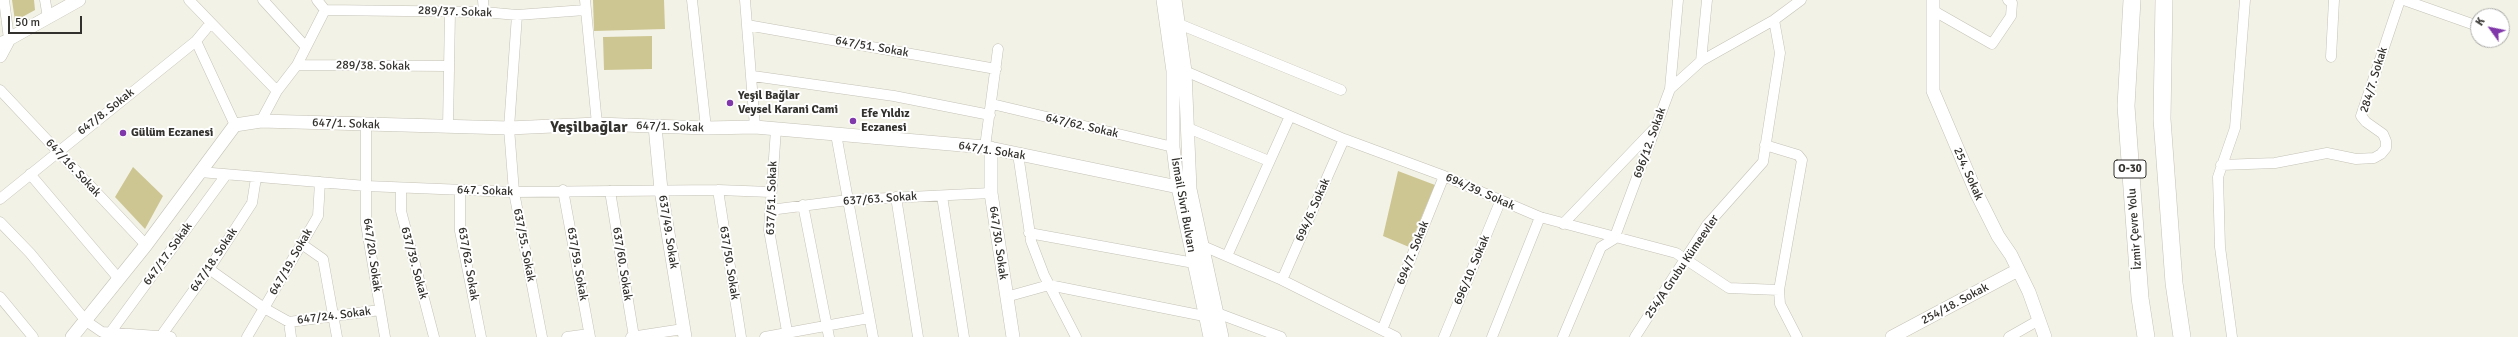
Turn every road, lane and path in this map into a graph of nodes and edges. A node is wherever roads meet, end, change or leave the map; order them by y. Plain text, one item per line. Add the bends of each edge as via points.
1 (4, 0) edge
2 (45, 0) edge
3 (79, 0) edge
4 (189, 0) edge
5 (263, 0) edge
6 (317, 0) edge
7 (483, 0) edge
8 (692, 0) edge
9 (745, 0) edge
10 (1163, 0) edge
11 (1175, 0) edge
12 (1678, 0) edge
13 (1707, 0) edge
14 (1801, 0) edge
15 (2008, 0) edge
16 (2132, 0) edge
17 (2164, 0) edge
18 (2245, 0) edge
19 (2334, 0) edge
20 (2400, 0) edge
21 (2404, 0) edge
22 (585, 5) edge
23 (1933, 5) edge
24 (325, 10) junction
25 (450, 12) junction
26 (484, 12) junction
27 (517, 15) junction
28 (48, 18) junction
29 (1774, 20) junction
30 (2470, 23) edge
31 (210, 24) junction
32 (747, 25) junction
33 (1173, 25) junction
34 (4, 40) edge
35 (196, 41) junction
36 (305, 46) junction
37 (998, 49) dead end
38 (0, 56) edge
39 (2331, 57) dead end
40 (1701, 61) junction
41 (297, 65) junction
42 (449, 66) junction
43 (996, 69) junction
44 (1185, 71) junction
45 (753, 76) junction
46 (1670, 89) junction
47 (0, 90) edge
48 (1341, 90) dead end
49 (277, 91) junction
50 (992, 104) junction
51 (990, 115) junction
52 (1290, 116) junction
53 (261, 121) junction
54 (597, 124) junction
55 (235, 125) junction
56 (366, 125) junction
57 (655, 126) junction
58 (448, 127) junction
59 (755, 127) junction
60 (1656, 127) junction
61 (509, 128) junction
62 (706, 128) junction
63 (1188, 128) junction
64 (776, 129) junction
65 (836, 134) junction
66 (1344, 139) junction
67 (1766, 145) junction
68 (1173, 147) junction
69 (988, 148) junction
70 (57, 151) junction
71 (1018, 154) junction
72 (1269, 161) junction
73 (2221, 165) junction
74 (200, 172) junction
75 (30, 174) junction
76 (226, 175) junction
77 (1444, 176) junction
78 (256, 178) junction
79 (320, 182) junction
80 (366, 186) junction
81 (1178, 187) junction
82 (401, 188) junction
83 (460, 190) junction
84 (563, 190) junction
85 (661, 190) junction
86 (718, 190) junction
87 (610, 191) junction
88 (514, 192) junction
89 (771, 192) junction
90 (991, 193) junction
91 (942, 196) junction
92 (896, 197) junction
93 (0, 199) edge
94 (848, 200) junction
95 (1500, 202) junction
96 (803, 205) junction
97 (770, 210) junction
98 (1540, 217) junction
99 (0, 222) edge
100 (1563, 224) junction
101 (1029, 233) junction
102 (1614, 239) junction
103 (146, 245) junction
104 (302, 245) junction
105 (1202, 246) junction
106 (1227, 256) junction
107 (1685, 259) junction
108 (1194, 263) junction
109 (209, 269) junction
110 (2018, 270) junction
111 (119, 279) junction
112 (1282, 280) junction
113 (1049, 284) junction
114 (1779, 290) junction
115 (0, 297) edge
116 (1006, 297) junction
117 (264, 308) junction
118 (380, 310) junction
119 (1210, 314) junction
120 (333, 318) junction
121 (869, 318) junction
122 (2039, 320) junction
123 (86, 321) junction
124 (289, 322) junction
125 (827, 325) junction
126 (1382, 330) junction
127 (110, 333) junction
128 (684, 333) edge
129 (590, 335) edge
130 (787, 335) edge
131 (134, 336) edge
132 (33, 337) edge
133 (72, 337) edge
134 (166, 337) edge
135 (248, 337) edge
136 (291, 337) edge
137 (337, 337) edge
138 (385, 337) edge
139 (434, 337) edge
140 (481, 337) edge
141 (542, 337) edge
142 (567, 337) edge
143 (631, 337) edge
144 (634, 337) edge
145 (741, 337) edge
146 (765, 337) edge
147 (829, 337) edge
148 (873, 337) edge
149 (918, 337) edge
150 (964, 337) edge
151 (1013, 337) edge
152 (1078, 337) edge
153 (1210, 337) edge
154 (1222, 337) edge
155 (1281, 337) edge
156 (1396, 337) edge
157 (1444, 337) edge
158 (1492, 337) edge
159 (1563, 337) edge
160 (1635, 337) edge
161 (1797, 337) edge
162 (1892, 337) edge
163 (2009, 337) edge
164 (2045, 337) edge
165 (2146, 337) edge
166 (2182, 337) edge
167 (2232, 337) edge

1 - 34 street
2 - 28 street
3 - 28 street
4 - 31 street
5 - 36 street
6 - 24 street
7 - 26 street
8 - 62 street
9 - 32 street
10 - 33 street, İsmail Sivri Bulvarı
11 - 33 street, İsmail Sivri Bulvarı
12 - 46 street
13 - 40 street
14 - 29 street, 696/12. Sokak
15 - 23 street via 2012,3 2011,16 1992,44
16 - 165 highway, İzmir Çevre Yolu / O-30 via 2126,106 2140,298
17 - 166 highway via 2162,119 2174,283
18 - 73 street via 2235,128
19 - 39 street
20 - 73 street, 284/7. Sokak via 2361,116 2383,134 2386,148 2381,154 2374,158 2356,159 2327,153 2275,163
21 - 30 street
22 - 27 street, 289/37. Sokak
22 - 54 street
23 - 110 street, 254. Sokak via 1933,91 1976,192
24 - 25 street, 289/37. Sokak
24 - 36 street
25 - 26 street, 289/37. Sokak
25 - 42 street
26 - 27 street, 289/37. Sokak
27 - 61 street, 637/55. Sokak
28 - 34 street
29 - 40 street, 696/12. Sokak
29 - 67 street, 254/A Grubu Kümeevler via 1780,53
31 - 35 street, 647/8. Sokak
31 - 49 street
32 - 43 street, 647/51. Sokak
32 - 45 street
33 - 44 street, İsmail Sivri Bulvarı
33 - 48 street
33 - 68 street, İsmail Sivri Bulvarı
34 - 38 street
35 - 55 street
35 - 70 street, 647/8. Sokak
36 - 41 street
37 - 43 street
40 - 46 street, 696/12. Sokak
41 - 42 street, 289/38. Sokak
41 - 49 street
42 - 58 street
43 - 50 street
44 - 52 street, 694/39. Sokak
44 - 63 street, İsmail Sivri Bulvarı
45 - 51 street via 894,96
45 - 59 street
46 - 60 street, 696/12. Sokak
47 - 70 street, 647/16. Sokak
49 - 53 street
50 - 51 street
50 - 68 street, 647/62. Sokak
51 - 69 street
52 - 66 street, 694/39. Sokak
52 - 72 street
53 - 55 street, 647/1. Sokak
53 - 56 street, 647/1. Sokak
54 - 57 street, 647/1. Sokak
54 - 61 street, 647/1. Sokak
55 - 74 street
56 - 58 street, 647/1. Sokak
56 - 80 street, 647/20. Sokak
57 - 62 street, 647/1. Sokak
57 - 85 street, 637/49. Sokak
58 - 61 street, 647/1. Sokak
59 - 62 street, 647/1. Sokak
59 - 64 street, 647/1. Sokak
60 - 100 street
60 - 102 street, 696/12. Sokak
61 - 88 street, 637/55. Sokak
63 - 72 street
63 - 105 street, İsmail Sivri Bulvarı via 1190,189
64 - 65 street, 647/1. Sokak
64 - 89 street, 637/51. Sokak
65 - 69 street, 647/1. Sokak
65 - 94 street
66 - 77 street, 694/39. Sokak
66 - 112 street, 694/6. Sokak
67 - 107 street, 254/A Grubu Kümeevler via 1763,162 1707,225
67 - 114 street via 1798,155 1802,160
68 - 81 street, İsmail Sivri Bulvarı
69 - 71 street, 647/1. Sokak
69 - 90 street, 647/30. Sokak
70 - 75 street, 647/8. Sokak
70 - 103 street, 647/16. Sokak
71 - 81 street, 647/1. Sokak
71 - 101 street
72 - 106 street
73 - 167 street via 2217,208
74 - 76 street, 647. Sokak
74 - 103 street
75 - 93 street, 647/8. Sokak
75 - 111 street
76 - 78 street, 647. Sokak
76 - 127 street, 647/17. Sokak
77 - 95 street, 694/39. Sokak
77 - 126 street, 694/7. Sokak
78 - 79 street, 647. Sokak
78 - 109 street, 647/18. Sokak via 252,203
79 - 80 street, 647. Sokak
79 - 104 street, 647/19. Sokak via 318,216
80 - 82 street, 647. Sokak
80 - 118 street, 647/20. Sokak via 366,224
81 - 108 street, İsmail Sivri Bulvarı
82 - 83 street, 647. Sokak
82 - 139 street, 637/39. Sokak via 401,211
83 - 88 street, 647. Sokak
83 - 140 street, 637/62. Sokak via 460,231
84 - 87 street, 647. Sokak
84 - 88 street, 647. Sokak
84 - 129 street, 637/59. Sokak
85 - 86 street, 647. Sokak
85 - 87 street, 647. Sokak
85 - 128 street, 637/49. Sokak
86 - 89 street, 647. Sokak
86 - 145 street, 637/50. Sokak
87 - 144 street, 637/60. Sokak
88 - 141 street, 637/55. Sokak
89 - 97 street, 637/51. Sokak
90 - 91 street, 637/63. Sokak
90 - 116 street, 647/30. Sokak
91 - 92 street, 637/63. Sokak
91 - 150 street
92 - 94 street, 637/63. Sokak
92 - 149 street
94 - 96 street, 637/63. Sokak
94 - 121 street
95 - 98 street, 694/39. Sokak
95 - 157 street, 696/10. Sokak
96 - 97 street, 637/63. Sokak
96 - 125 street
97 - 130 street, 637/51. Sokak via 769,230
98 - 100 street, 694/39. Sokak
98 - 158 street
99 - 123 street via 30,253
100 - 102 street, 694/39. Sokak
101 - 108 street
101 - 113 street
102 - 107 street, 694/39. Sokak via 1676,253
102 - 159 street, 696/12. Sokak via 1601,247
103 - 111 street
104 - 117 street, 647/19. Sokak
104 - 120 street via 324,260
105 - 106 street
105 - 119 street, İsmail Sivri Bulvarı
106 - 112 street
107 - 114 street, 694/39. Sokak via 1729,288
107 - 160 street, 254/A Grubu Kümeevler
108 - 119 street, İsmail Sivri Bulvarı
109 - 117 street, 647/24. Sokak
109 - 134 street, 647/18. Sokak
110 - 122 street, 254. Sokak
110 - 162 street, 254/18. Sokak
111 - 123 street
112 - 126 street
113 - 116 street
113 - 119 street
113 - 152 street
114 - 161 street via 1780,304
115 - 132 street
116 - 151 street, 647/30. Sokak
117 - 124 street, 647/24. Sokak
117 - 135 street, 647/19. Sokak
118 - 120 street, 647/24. Sokak
118 - 138 street, 647/20. Sokak
119 - 153 street, İsmail Sivri Bulvarı
119 - 154 street, İsmail Sivri Bulvarı
119 - 155 street
120 - 124 street, 647/24. Sokak
120 - 137 street
121 - 125 street
121 - 148 street
122 - 163 street
122 - 164 street, 254. Sokak
123 - 127 street via 102,332
123 - 133 street
124 - 136 street
125 - 130 street
125 - 147 street
126 - 156 street
127 - 131 street
128 - 144 street
129 - 142 street
130 - 146 street
131 - 134 street
143 - 144 street

